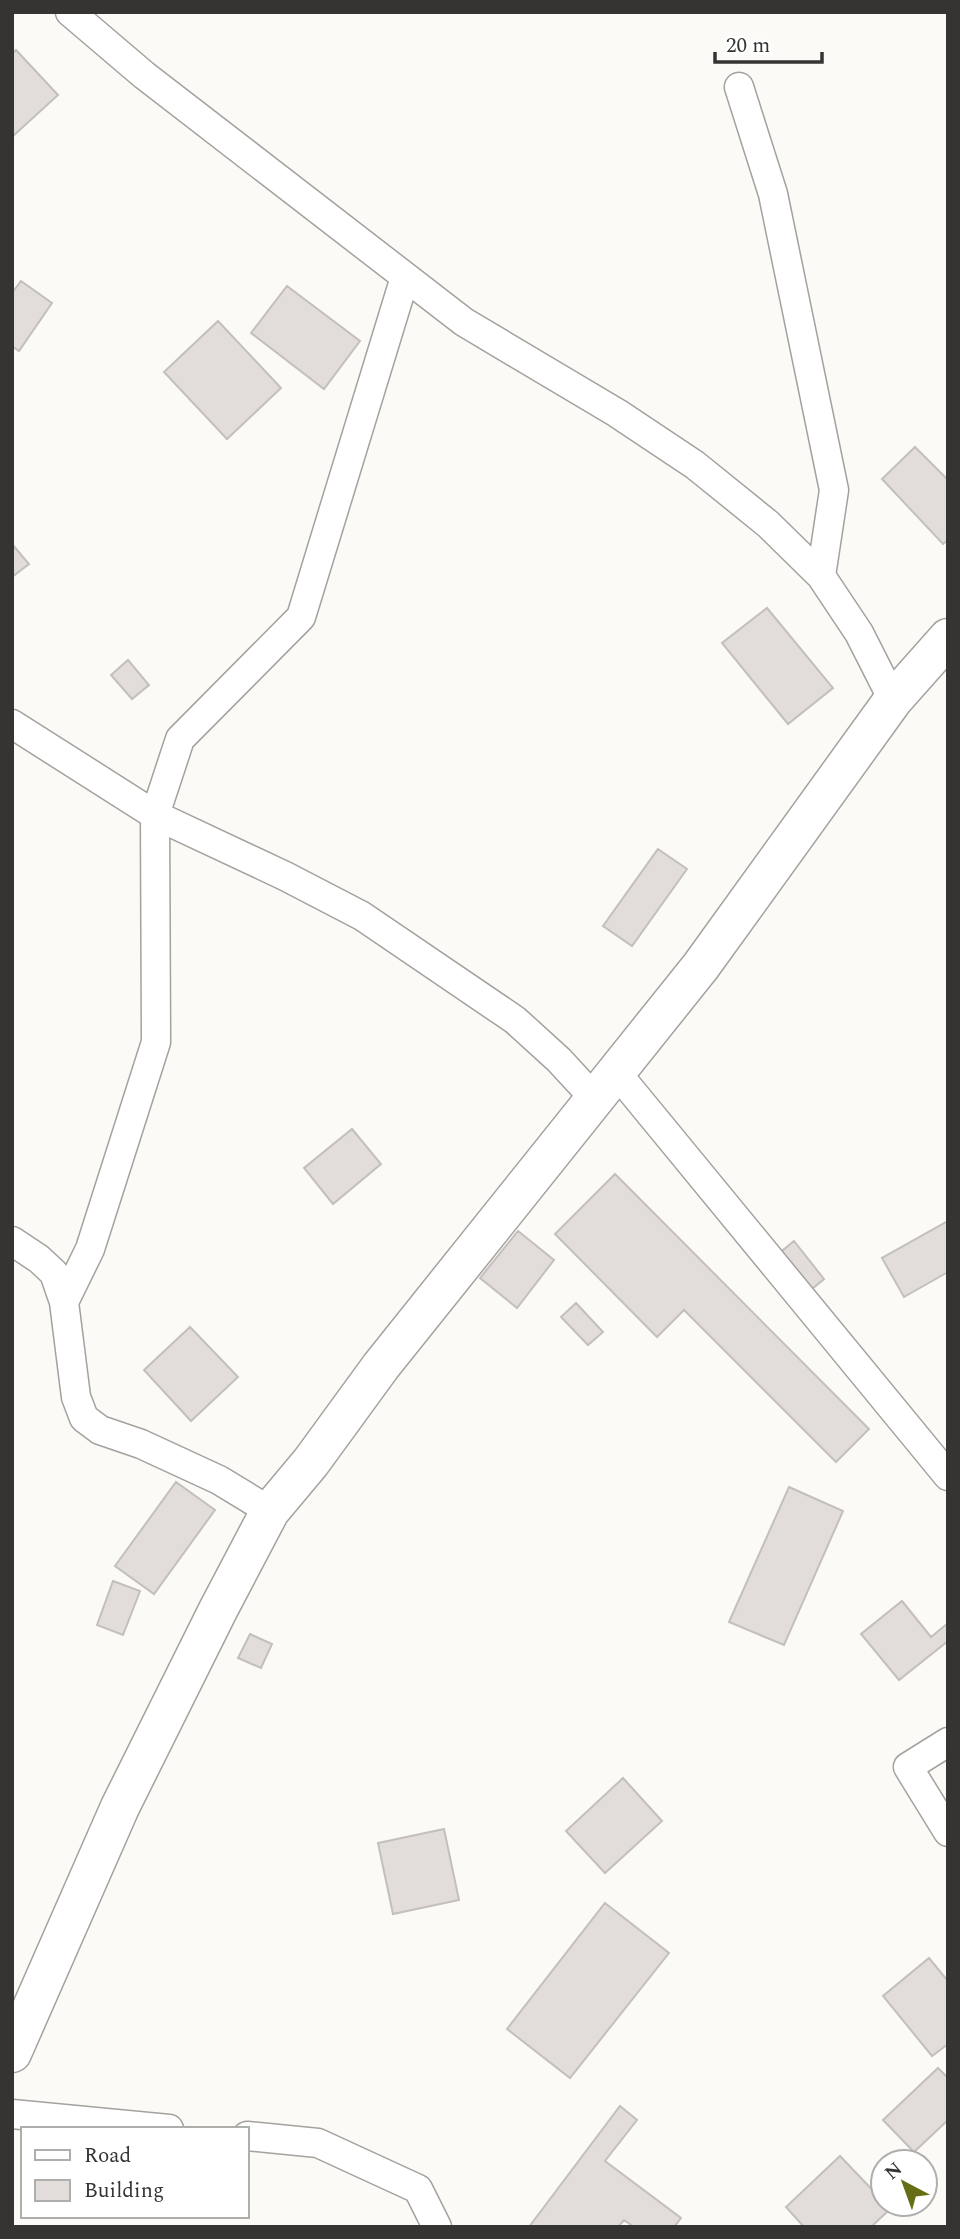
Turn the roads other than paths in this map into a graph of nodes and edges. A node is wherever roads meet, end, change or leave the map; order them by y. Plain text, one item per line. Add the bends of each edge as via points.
1 (69, 12) edge
2 (739, 87) dead end
3 (405, 277) junction
4 (821, 576) junction
5 (948, 638) edge
6 (893, 700) junction
7 (12, 724) edge
8 (155, 815) junction
9 (606, 1085) junction
10 (12, 1241) edge
11 (64, 1302) junction
12 (948, 1476) edge
13 (270, 1511) junction
14 (948, 1742) edge
15 (948, 1832) edge
16 (12, 2053) edge
17 (12, 2114) edge
18 (148, 2127) edge
19 (248, 2136) edge
20 (437, 2227) edge

1 - 3 street
2 - 4 street via 773,194 834,490
3 - 4 street via 464,322 695,465 768,524
3 - 8 street via 301,617 180,738
4 - 6 street via 859,633
5 - 6 main road
6 - 9 main road via 701,966
7 - 8 street
8 - 9 street via 362,916 515,1020 559,1060
8 - 11 street via 156,1042 90,1249
9 - 12 street
9 - 13 main road
10 - 11 street via 54,1273
11 - 13 street via 76,1397 84,1418 100,1430 219,1480
13 - 16 main road via 120,1807
14 - 15 street via 908,1767
17 - 18 street
19 - 20 street via 318,2143 418,2189

